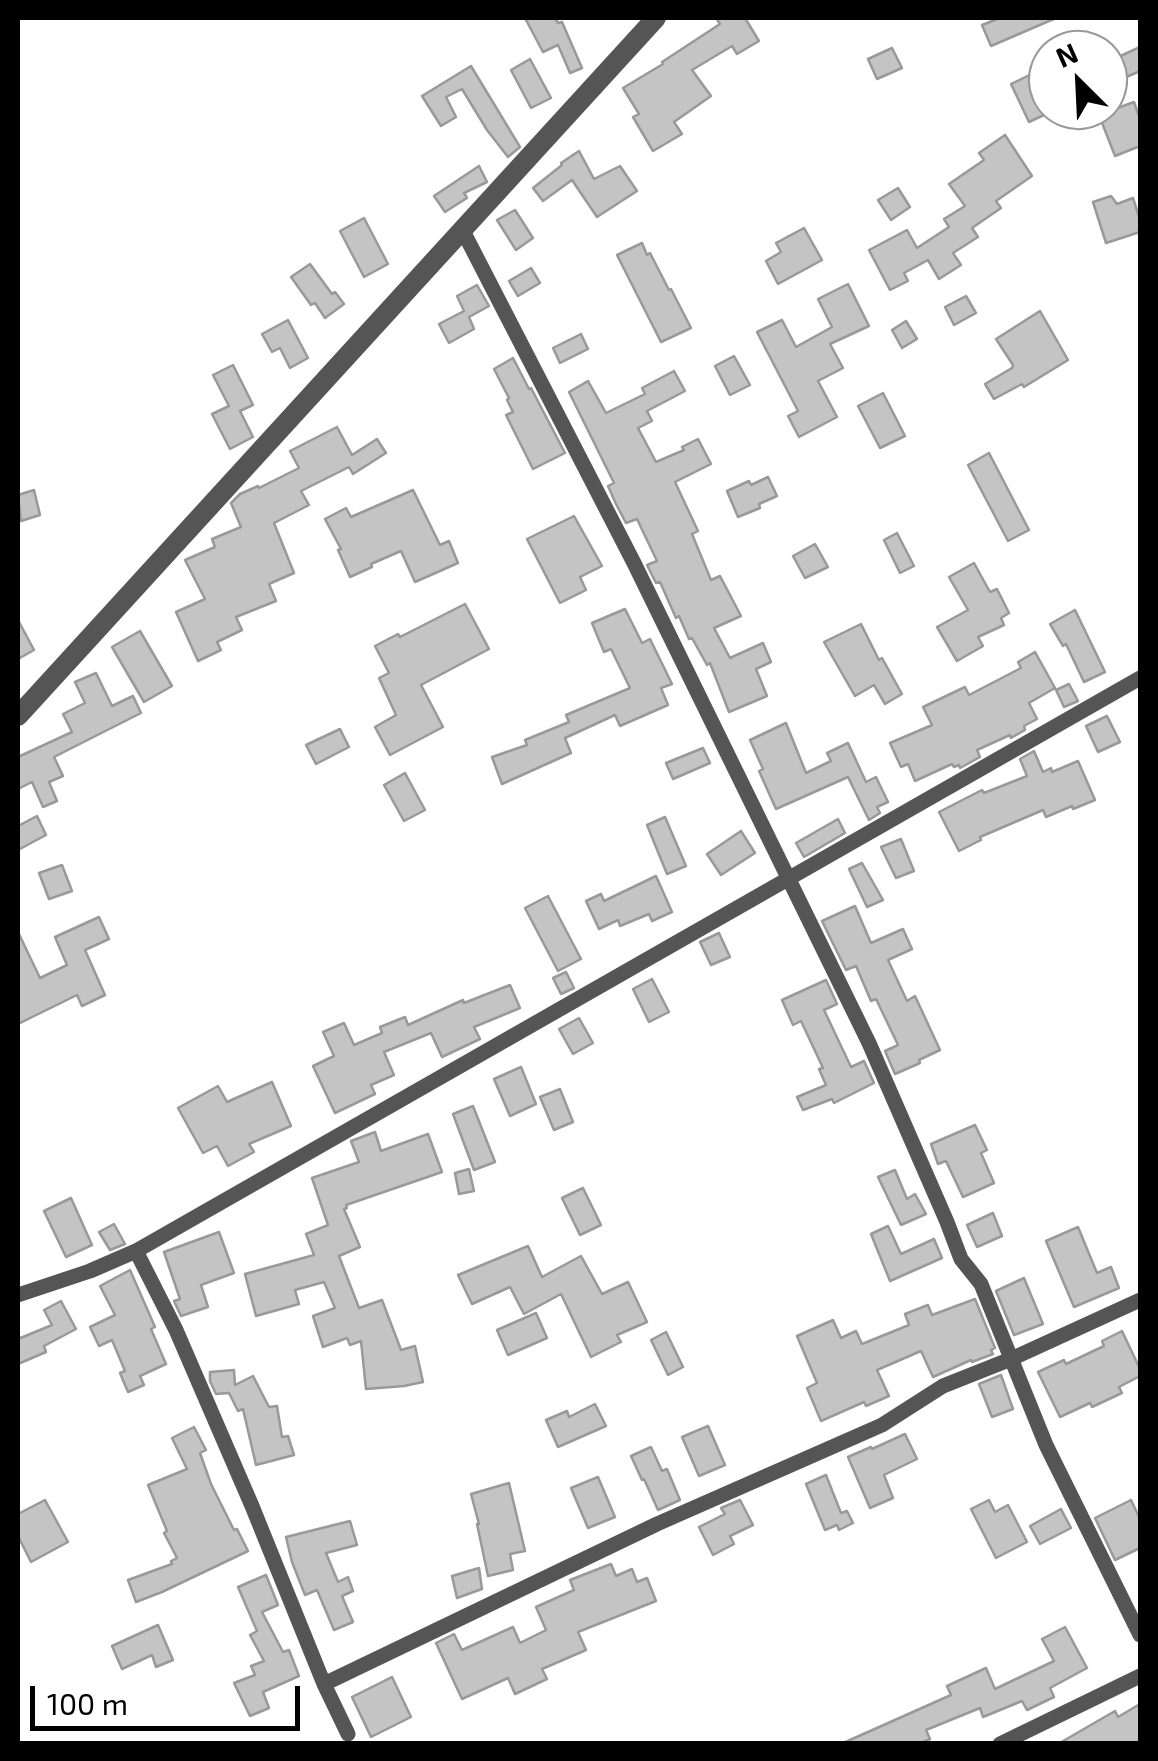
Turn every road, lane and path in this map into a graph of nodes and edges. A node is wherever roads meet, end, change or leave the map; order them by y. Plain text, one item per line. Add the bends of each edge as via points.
1 (656, 18) edge
2 (463, 230) junction
3 (1140, 678) edge
4 (18, 716) edge
5 (787, 879) junction
6 (136, 1251) junction
7 (18, 1295) edge
8 (1140, 1300) edge
9 (1011, 1359) junction
10 (1140, 1635) edge
11 (1140, 1676) edge
12 (324, 1684) junction
13 (348, 1734) dead end
14 (1000, 1744) edge

1 - 2 street
2 - 4 street
2 - 5 street
3 - 5 street
5 - 6 street
5 - 9 street
6 - 7 street
6 - 12 street via 176,1330
8 - 9 street
9 - 10 street
9 - 12 street
11 - 14 street
12 - 13 street

